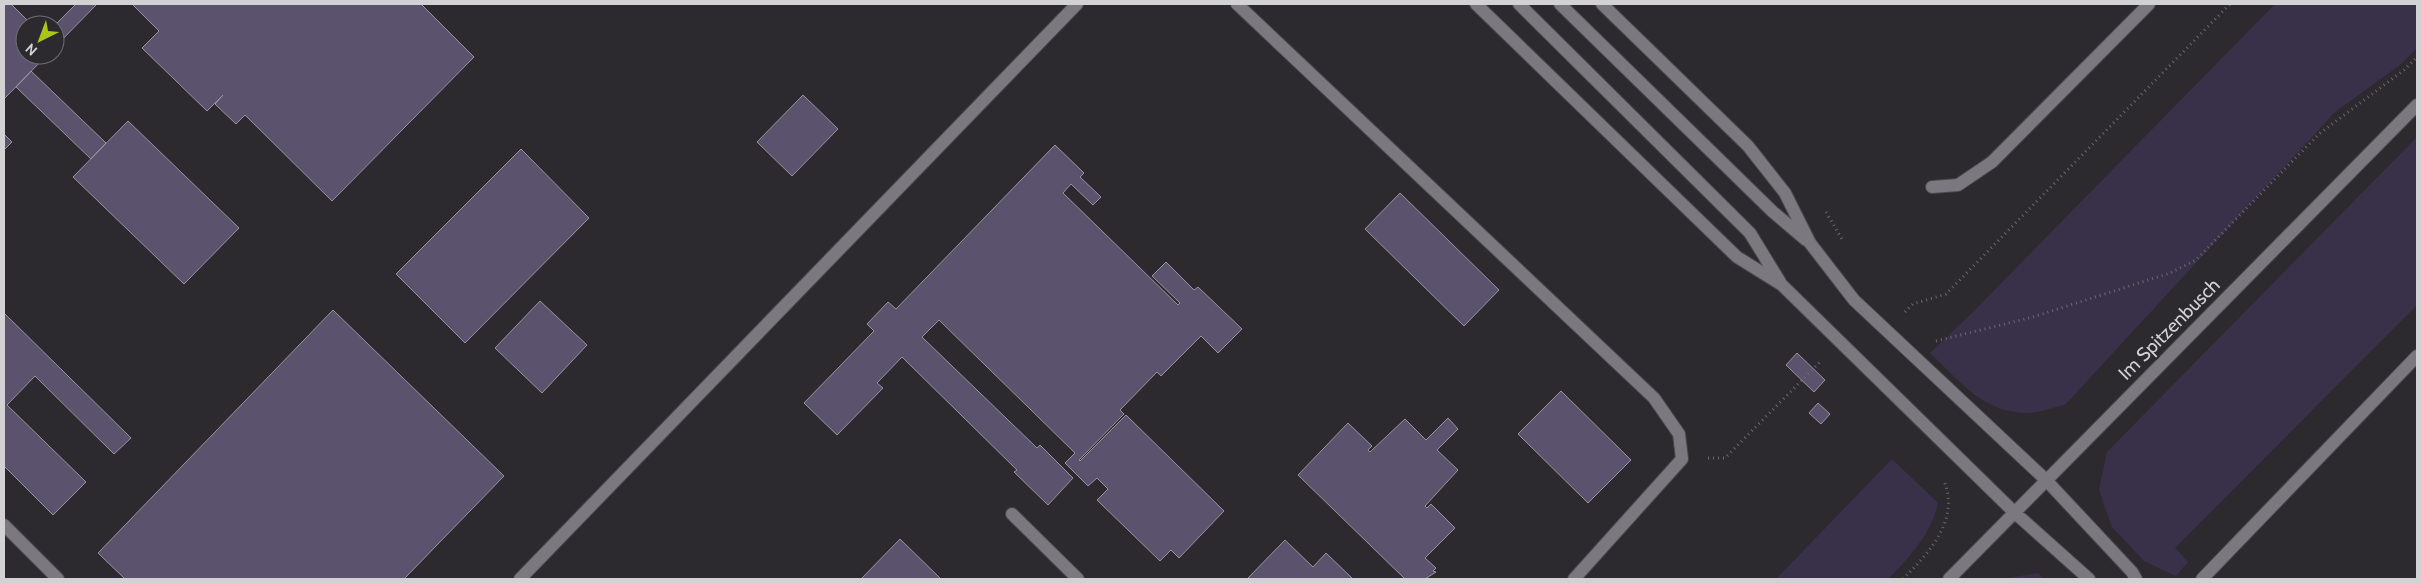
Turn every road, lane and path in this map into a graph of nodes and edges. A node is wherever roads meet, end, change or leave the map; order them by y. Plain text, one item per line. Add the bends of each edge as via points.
1 (1077, 4) edge
2 (1237, 4) edge
3 (1476, 4) edge
4 (1519, 4) edge
5 (1560, 4) edge
6 (1602, 4) edge
7 (2149, 4) edge
8 (2230, 4) edge
9 (2417, 57) edge
10 (2417, 105) edge
11 (1932, 187) dead end
12 (1810, 243) junction
13 (1782, 285) junction
14 (1902, 314) dead end
15 (1932, 342) dead end
16 (2417, 356) edge
17 (1829, 366) dead end
18 (1682, 459) junction
19 (1942, 478) dead end
20 (2046, 480) junction
21 (2014, 512) junction
22 (1012, 514) dead end
23 (4, 525) edge
24 (1907, 575) junction
25 (58, 579) edge
26 (520, 579) edge
27 (1078, 579) edge
28 (1574, 579) edge
29 (1903, 579) edge
30 (1911, 579) edge
31 (1949, 579) edge
32 (2089, 579) edge
33 (2136, 579) edge
34 (2202, 579) edge

1 - 26 street
2 - 18 street via 1654,398 1678,434
3 - 13 street via 1737,257
4 - 13 street via 1750,233
5 - 12 street via 1773,212
6 - 12 street via 1748,146 1785,194
7 - 11 street via 1992,162 1958,185
8 - 14 path via 1946,294 1913,304
9 - 15 path via 2320,134 2196,260 2170,273 2033,317
10 - 20 street, Im Spitzenbusch
12 - 20 street via 1854,300
13 - 21 street
16 - 34 street
17 - 18 path via 1822,359 1725,458
18 - 28 street
19 - 24 path via 1949,493 1948,518 1928,554
20 - 21 street, Im Spitzenbusch
20 - 33 street
21 - 31 street, Im Spitzenbusch
21 - 32 street
22 - 27 street
23 - 25 street
24 - 29 path
24 - 30 path

